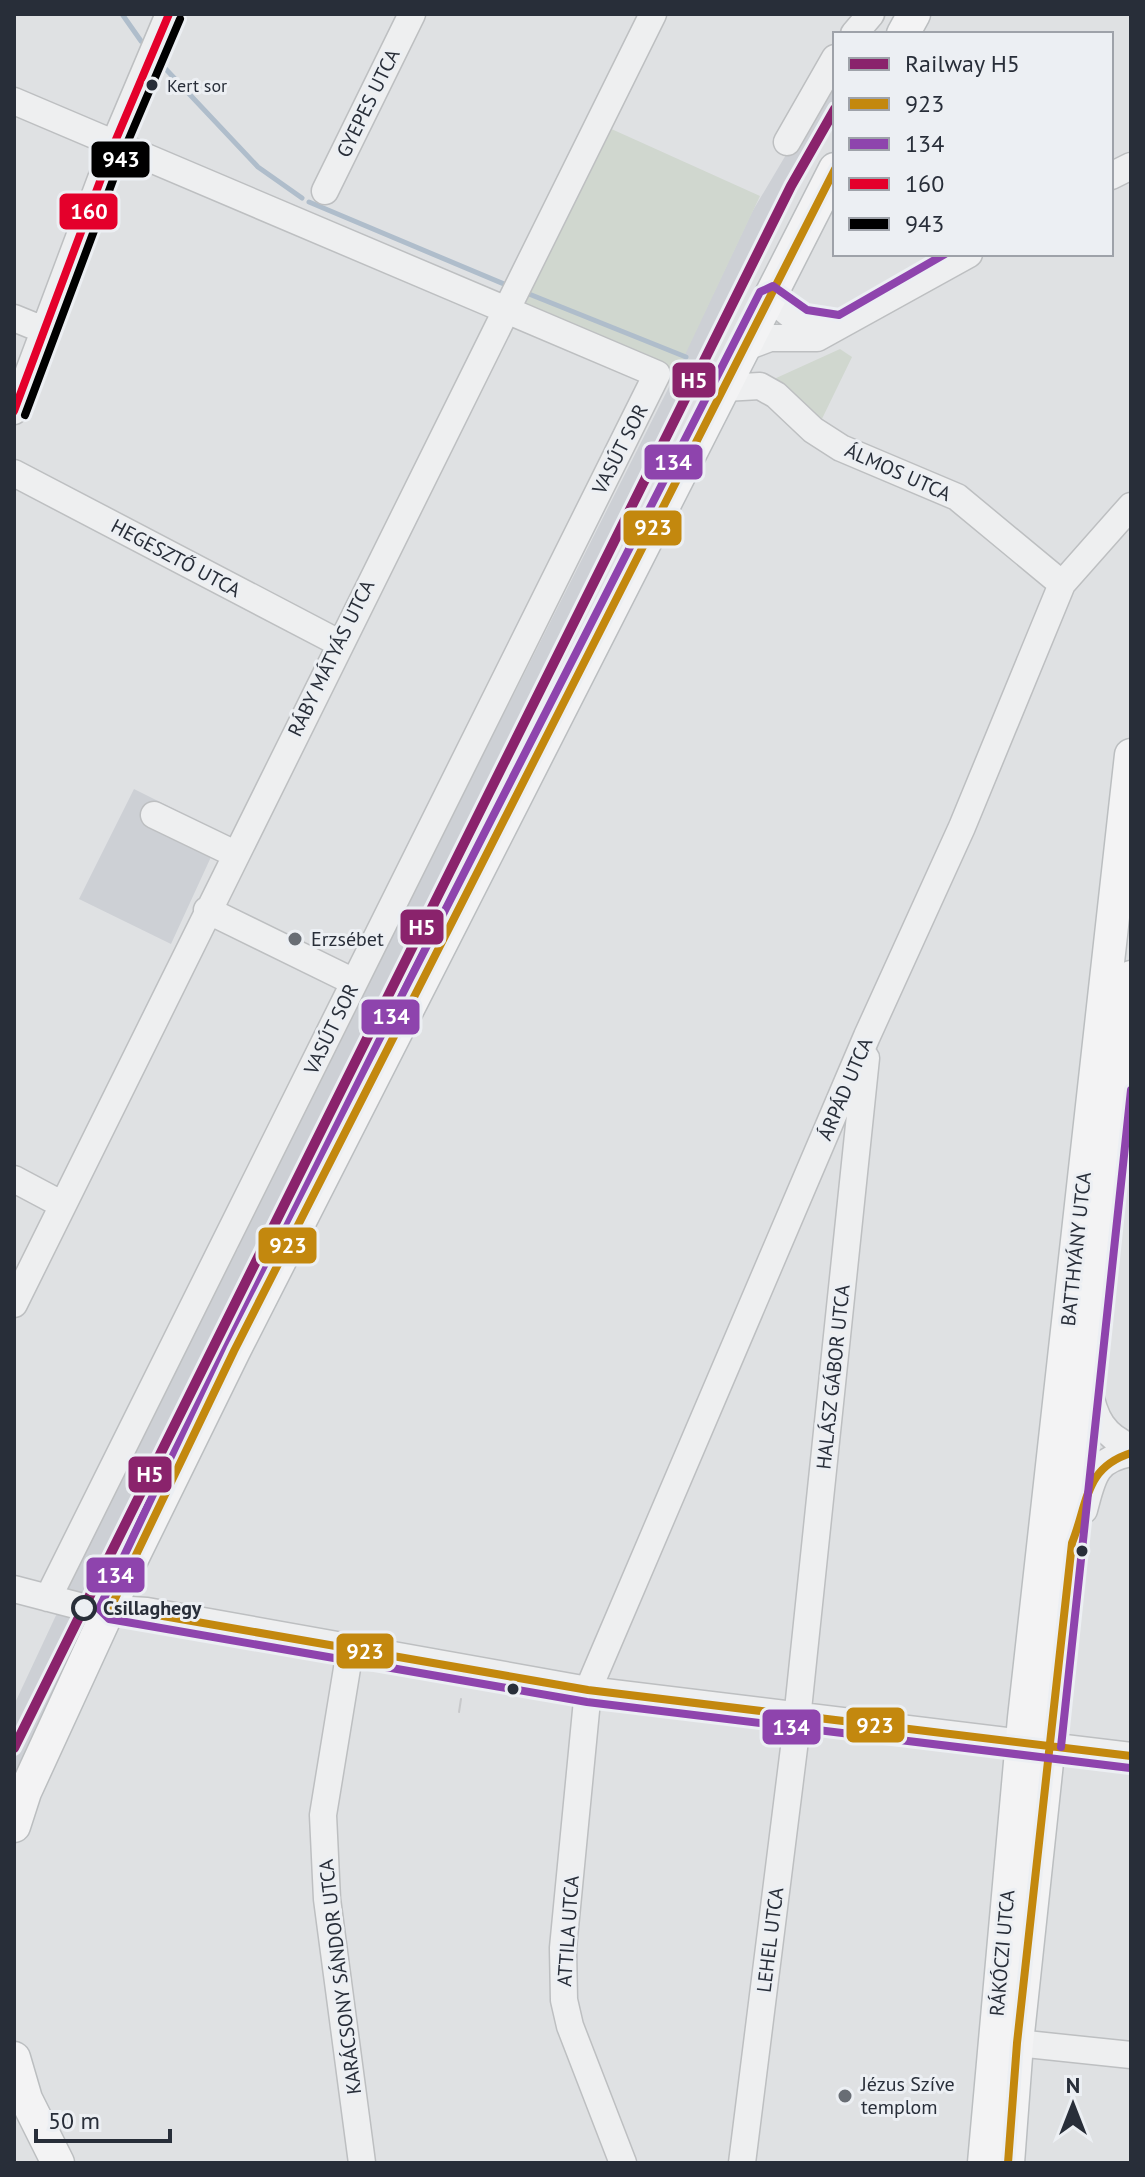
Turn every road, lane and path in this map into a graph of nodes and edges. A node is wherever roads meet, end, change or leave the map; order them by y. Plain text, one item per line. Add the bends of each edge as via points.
1 (169, 14) edge
2 (412, 14) edge
3 (653, 14) edge
4 (871, 14) edge
5 (914, 14) edge
6 (930, 14) edge
7 (856, 32) edge
8 (904, 32) edge
9 (920, 32) edge
10 (833, 62) edge
11 (14, 101) edge
12 (787, 142) dead end
13 (114, 144) junction
14 (1131, 166) edge
15 (833, 173) edge
16 (1113, 175) edge
17 (325, 191) dead end
18 (966, 256) edge
19 (511, 295) junction
20 (770, 298) junction
21 (14, 318) edge
22 (842, 327) junction
23 (46, 331) junction
24 (746, 347) junction
25 (724, 388) junction
26 (14, 411) edge
27 (14, 473) edge
28 (1131, 506) edge
29 (1062, 584) junction
30 (339, 643) junction
31 (1131, 755) edge
32 (154, 815) dead end
33 (235, 854) junction
34 (207, 910) junction
35 (1131, 977) edge
36 (354, 982) junction
37 (867, 1036) junction
38 (827, 1131) junction
39 (859, 1141) junction
40 (14, 1179) edge
41 (63, 1205) junction
42 (14, 1304) edge
43 (1087, 1375) junction
44 (1131, 1450) edge
45 (1072, 1543) junction
46 (14, 1589) edge
47 (48, 1598) junction
48 (111, 1607) junction
49 (350, 1650) junction
50 (588, 1690) junction
51 (796, 1717) junction
52 (1036, 1745) junction
53 (1131, 1756) edge
54 (14, 1826) edge
55 (1017, 2043) junction
56 (1131, 2055) edge
57 (14, 2058) edge
58 (58, 2163) edge
59 (362, 2163) edge
60 (623, 2163) edge
61 (742, 2163) edge
62 (984, 2163) edge
63 (1008, 2163) edge

1 - 13 street
2 - 17 street, GYEPES UTCA
3 - 19 street, RÁBY MÁTYÁS UTCA
4 - 7 street
5 - 8 main road
6 - 9 street
10 - 12 street
11 - 13 street
13 - 19 street
13 - 23 street
14 - 16 street
15 - 20 main road
18 - 22 street
19 - 30 street, RÁBY MÁTYÁS UTCA
19 - 36 street, VASÚT SOR via 657,374
20 - 22 street via 798,321
20 - 24 main road
21 - 23 street
22 - 24 street via 817,338 770,338
23 - 26 street
24 - 25 main road
25 - 29 street, ÁLMOS UTCA via 760,386 841,448 957,497
25 - 48 main road via 234,1351
27 - 30 street, HEGESZTŐ UTCA
28 - 29 street, ÁRPÁD UTCA
29 - 37 street, ÁRPÁD UTCA via 962,827
30 - 33 street, RÁBY MÁTYÁS UTCA
31 - 52 main road, BATTHYÁNY UTCA
32 - 33 street
33 - 34 street, RÁBY MÁTYÁS UTCA
34 - 36 street
34 - 41 street, RÁBY MÁTYÁS UTCA
35 - 43 main road, BATTHYÁNY UTCA
36 - 47 street, VASÚT SOR
37 - 38 street, ÁRPÁD UTCA
37 - 39 street, HALÁSZ GÁBOR UTCA
38 - 39 street
38 - 50 street, ÁRPÁD UTCA
39 - 51 street, HALÁSZ GÁBOR UTCA
40 - 41 street
41 - 42 street, RÁBY MÁTYÁS UTCA
43 - 44 street via 1092,1407 1105,1433
43 - 45 main road, BATTHYÁNY UTCA
44 - 45 street via 1105,1461 1095,1472
45 - 52 main road, BATTHYÁNY UTCA
46 - 47 street
47 - 48 street
48 - 49 street
48 - 54 main road
49 - 50 street
49 - 59 street, KARÁCSONY SÁNDOR UTCA via 323,1815 327,1899
50 - 51 street
50 - 60 street, ATTILA UTCA via 563,1948 564,2000
51 - 52 street
51 - 61 street, LEHEL UTCA
52 - 53 street
52 - 55 main road, RÁKÓCZI UTCA
52 - 62 main road, RÁKÓCZI UTCA
55 - 56 street
55 - 63 main road, RÁKÓCZI UTCA
57 - 58 main road via 26,2099

